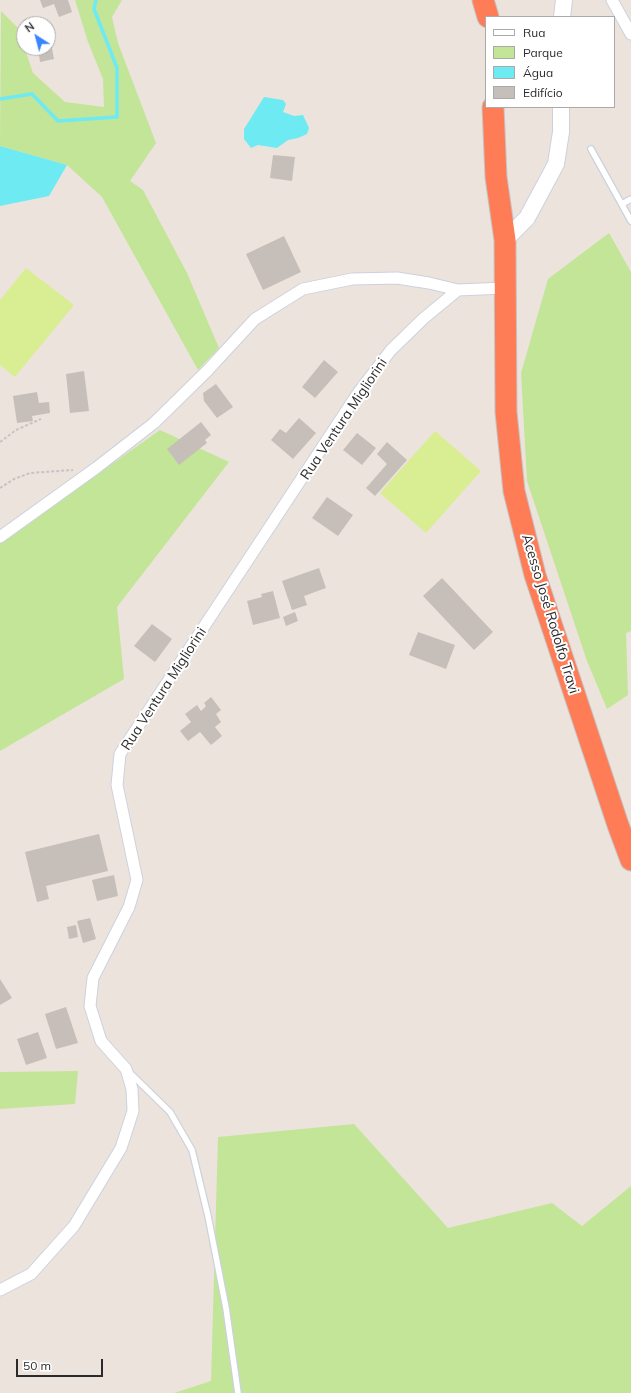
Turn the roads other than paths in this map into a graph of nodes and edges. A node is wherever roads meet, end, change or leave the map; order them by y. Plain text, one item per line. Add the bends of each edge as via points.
1 (483, 0) edge
2 (564, 0) edge
3 (612, 0) edge
4 (488, 16) edge
5 (562, 16) edge
6 (631, 34) edge
7 (494, 108) edge
8 (561, 108) edge
9 (591, 149) dead end
10 (631, 199) edge
11 (622, 204) junction
12 (631, 221) edge
13 (505, 240) junction
14 (505, 288) junction
15 (458, 290) junction
16 (0, 537) edge
17 (631, 860) edge
18 (126, 1069) junction
19 (0, 1290) edge
20 (238, 1393) edge

1 - 4 highway
2 - 5 street
3 - 6 street
7 - 13 highway, Acesso José Rodolfo Travi via 496,176
8 - 13 street via 561,132 556,164 527,218
9 - 11 lane
10 - 11 lane
11 - 12 lane
13 - 14 highway, Acesso José Rodolfo Travi
14 - 15 street
14 - 17 highway, Acesso José Rodolfo Travi via 506,412 514,491 535,575
15 - 16 street via 397,278 352,279 303,289 255,319 154,423
15 - 18 street, Rua Ventura Migliorini via 391,350 358,393 120,754 117,785 137,880 129,907 93,978 90,1006 101,1041
18 - 19 street, Rua Ventura Migliorini via 132,1089 133,1111 118,1154 74,1226 31,1274
18 - 20 lane via 170,1112 192,1150 226,1308

